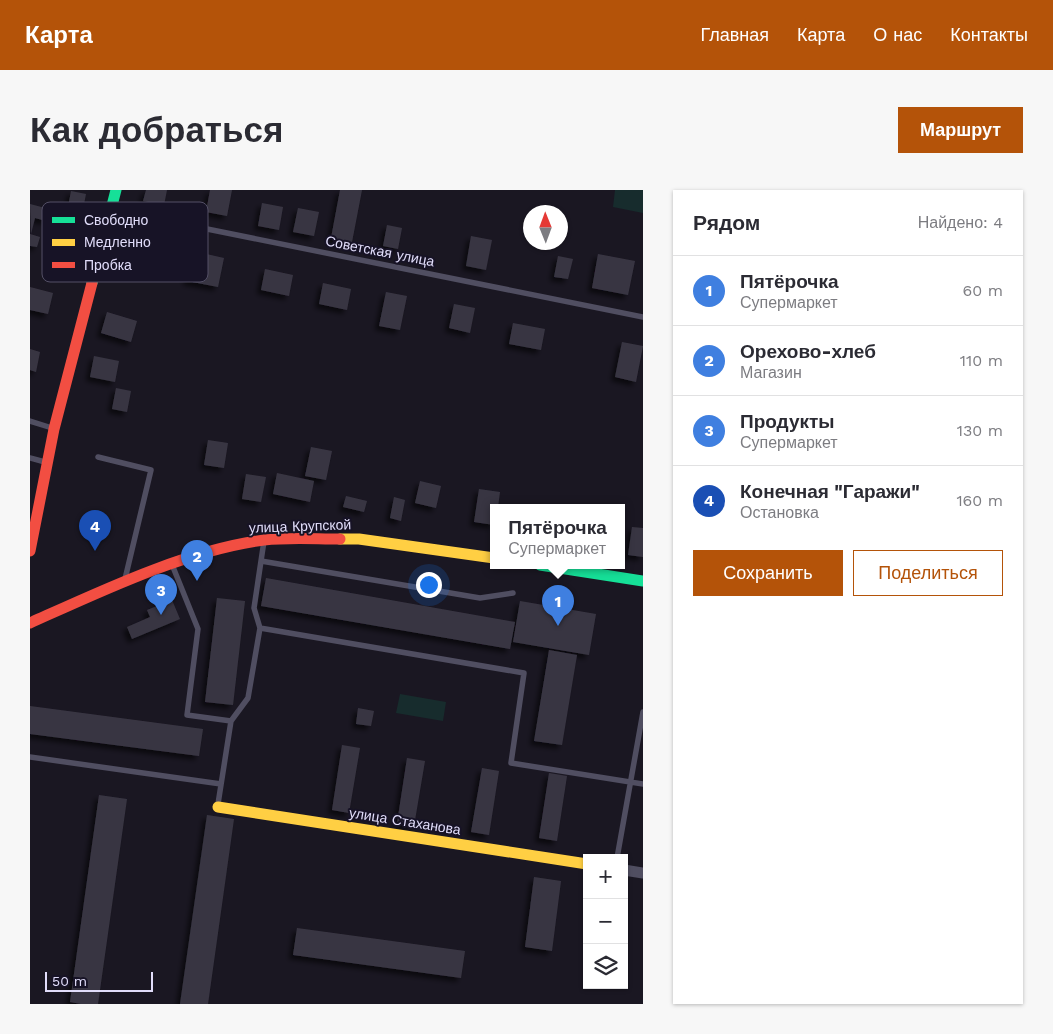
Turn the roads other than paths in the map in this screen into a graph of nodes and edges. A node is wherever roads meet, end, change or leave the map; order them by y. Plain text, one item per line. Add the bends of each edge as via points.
1 (208, 230) edge
2 (92, 282) edge
3 (643, 317) edge
4 (30, 422) edge
5 (54, 428) junction
6 (98, 457) dead end
7 (30, 458) edge
8 (48, 463) junction
9 (264, 540) junction
10 (30, 551) edge
11 (490, 557) edge
12 (261, 561) junction
13 (172, 565) junction
14 (566, 569) edge
15 (124, 581) junction
16 (643, 581) edge
17 (513, 593) dead end
18 (30, 624) edge
19 (260, 628) junction
20 (643, 712) edge
21 (231, 721) junction
22 (30, 757) edge
23 (631, 782) junction
24 (221, 784) junction
25 (643, 784) edge
26 (218, 806) joint
27 (618, 854) edge
28 (583, 863) edge
29 (628, 871) edge
30 (643, 873) edge

1 - 3 lane, Советская улица
2 - 5 street
4 - 5 lane
5 - 8 street
6 - 15 lane via 151,470
7 - 8 lane
8 - 10 street
9 - 11 street, улица Крупской via 359,539
9 - 12 lane
9 - 13 street, улица Крупской
12 - 17 lane via 480,598
12 - 19 lane via 254,608
13 - 15 street, улица Крупской
13 - 21 lane via 198,629 187,716
14 - 16 street
15 - 18 street, улица Крупской
19 - 21 lane via 248,698
19 - 23 lane via 524,673 511,763
20 - 23 lane
21 - 24 lane
22 - 24 lane
23 - 25 lane
23 - 27 lane
24 - 26 lane
26 - 28 street, улица Стаханова
29 - 30 street

